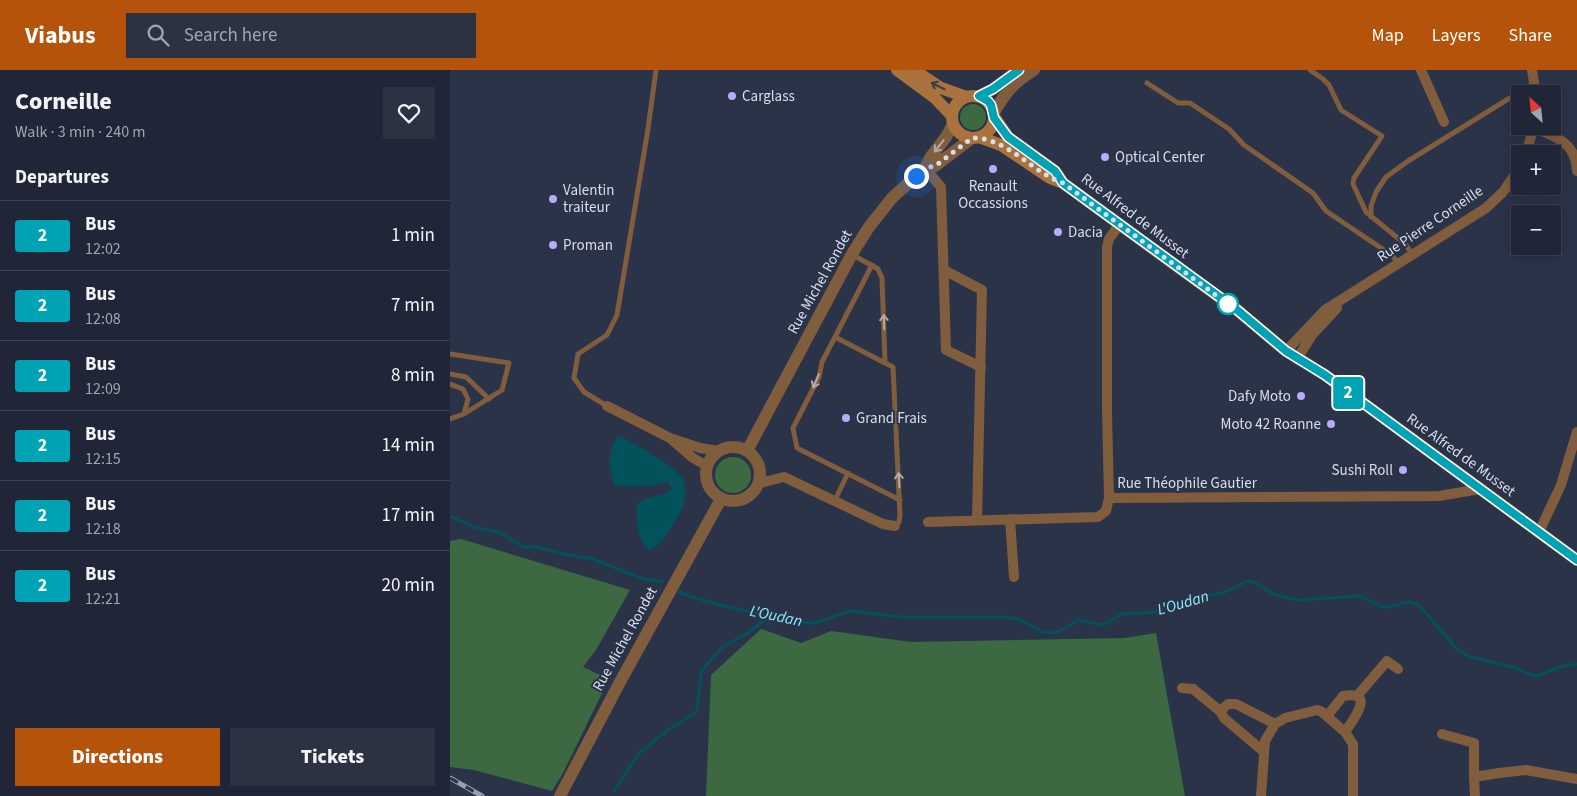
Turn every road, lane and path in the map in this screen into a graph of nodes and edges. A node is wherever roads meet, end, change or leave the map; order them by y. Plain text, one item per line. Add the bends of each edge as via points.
1 (656, 70) edge
2 (897, 70) edge
3 (914, 70) edge
4 (1019, 70) edge
5 (1034, 70) edge
6 (1310, 70) edge
7 (1421, 70) edge
8 (1532, 70) edge
9 (1148, 83) dead end
10 (1534, 83) joint
11 (979, 96) junction
12 (966, 97) junction
13 (994, 115) junction
14 (952, 120) junction
15 (1444, 122) dead end
16 (1554, 135) edge
17 (975, 138) junction
18 (925, 168) junction
19 (1577, 171) edge
20 (1511, 180) edge
21 (1063, 183) junction
22 (1372, 217) junction
23 (1119, 225) junction
24 (852, 254) junction
25 (1413, 255) junction
26 (1398, 264) junction
27 (872, 265) junction
28 (944, 270) junction
29 (835, 337) junction
30 (1294, 352) junction
31 (450, 354) edge
32 (885, 363) junction
33 (981, 367) junction
34 (450, 374) edge
35 (450, 384) edge
36 (489, 399) junction
37 (607, 406) joint
38 (464, 414) junction
39 (450, 420) edge
40 (1577, 432) edge
41 (670, 438) junction
42 (747, 450) junction
43 (719, 451) junction
44 (707, 466) junction
45 (848, 474) junction
46 (760, 483) junction
47 (1480, 490) junction
48 (1109, 498) junction
49 (721, 499) junction
50 (835, 500) junction
51 (900, 500) junction
52 (977, 520) junction
53 (1010, 520) junction
54 (928, 522) dead end
55 (895, 526) joint
56 (1539, 532) junction
57 (1577, 560) edge
58 (1014, 577) dead end
59 (1398, 669) dead end
60 (1182, 688) dead end
61 (1357, 696) junction
62 (1220, 711) junction
63 (1327, 716) junction
64 (1275, 724) junction
65 (1345, 732) junction
66 (1442, 734) dead end
67 (1264, 752) junction
68 (1474, 777) junction
69 (1577, 780) edge
70 (560, 796) edge
71 (1261, 796) edge
72 (1353, 796) edge
73 (1475, 796) edge

1 - 37 lane via 617,315 607,335 578,354 574,378 584,392
2 - 14 main road via 934,98
12 -> 3 main road via 941,88
4 - 11 street
5 - 13 street via 1007,90
6 - 22 lane via 1329,85 1341,110 1382,136 1353,184 1366,212
7 - 15 street
8 - 10 street
9 - 26 lane via 1178,103 1190,103 1229,128 1244,145 1314,193 1326,211 1393,256
10 - 22 lane via 1386,177 1371,206
11 - 12 main road
11 - 13 main road via 988,101
12 - 14 main road via 957,102
13 - 17 main road via 988,132
13 - 21 main road, Rue Alfred de Musset via 1008,137 1055,171
14 - 17 main road via 960,134
14 -> 18 street, Rue Michel Rondet via 946,137
16 - 19 street via 1571,150
17 - 18 street, Rue Michel Rondet via 935,166
17 - 21 main road, Rue Alfred de Musset via 1001,144 1050,178
18 - 24 street, Rue Michel Rondet via 892,198
18 - 28 street via 941,187
20 - 25 street, Rue Pierre Corneille via 1486,208
21 - 23 main road, Rue Alfred de Musset
22 - 25 lane via 1406,244
23 - 30 main road, Rue Alfred de Musset
23 - 48 street, Rue Théophile Gautier via 1107,247
24 - 27 lane
24 - 42 street, Rue Michel Rondet
25 - 26 street, Rue Pierre Corneille
26 - 30 street, Rue Pierre Corneille via 1347,296
27 - 29 lane
32 -> 27 lane via 882,278
28 - 33 street via 946,350
28 - 33 street via 982,290
29 - 32 lane
29 -> 45 lane via 793,428 797,448
30 - 47 main road, Rue Alfred de Musset
31 - 36 lane via 509,363 502,390
51 -> 32 lane via 893,367
33 - 52 street
34 - 36 lane via 466,377
35 - 38 lane via 463,389 468,399
36 - 38 lane
37 - 41 street
38 - 39 lane
40 - 56 street via 1561,485
41 - 43 street
41 - 44 street via 692,458
42 - 43 street via 733,447
42 - 46 street via 759,464
43 - 44 street
44 - 49 street via 707,481 714,495
45 - 50 lane
45 - 51 lane
46 - 49 street via 748,498 730,502
46 - 50 street via 784,477
47 - 48 street, Rue Théophile Gautier via 1439,496
47 - 56 main road, Rue Alfred de Musset
48 - 53 street via 1106,512 1098,517
49 - 70 street, Rue Michel Rondet
50 - 55 street via 883,524
51 - 55 lane via 899,522
52 - 53 street
52 - 54 street
53 - 58 street
56 - 57 main road, Rue Alfred de Musset
59 - 61 street via 1386,661
60 - 62 street via 1193,689
61 - 63 street via 1343,696
61 - 65 street via 1360,710
62 - 64 street via 1228,704 1236,704
62 - 67 street
63 - 64 street via 1317,710 1285,718
63 - 65 street
64 - 67 street via 1265,741
65 - 72 street via 1353,744
66 - 68 street via 1474,743
67 - 71 street
68 - 69 street via 1526,770
68 - 73 street

